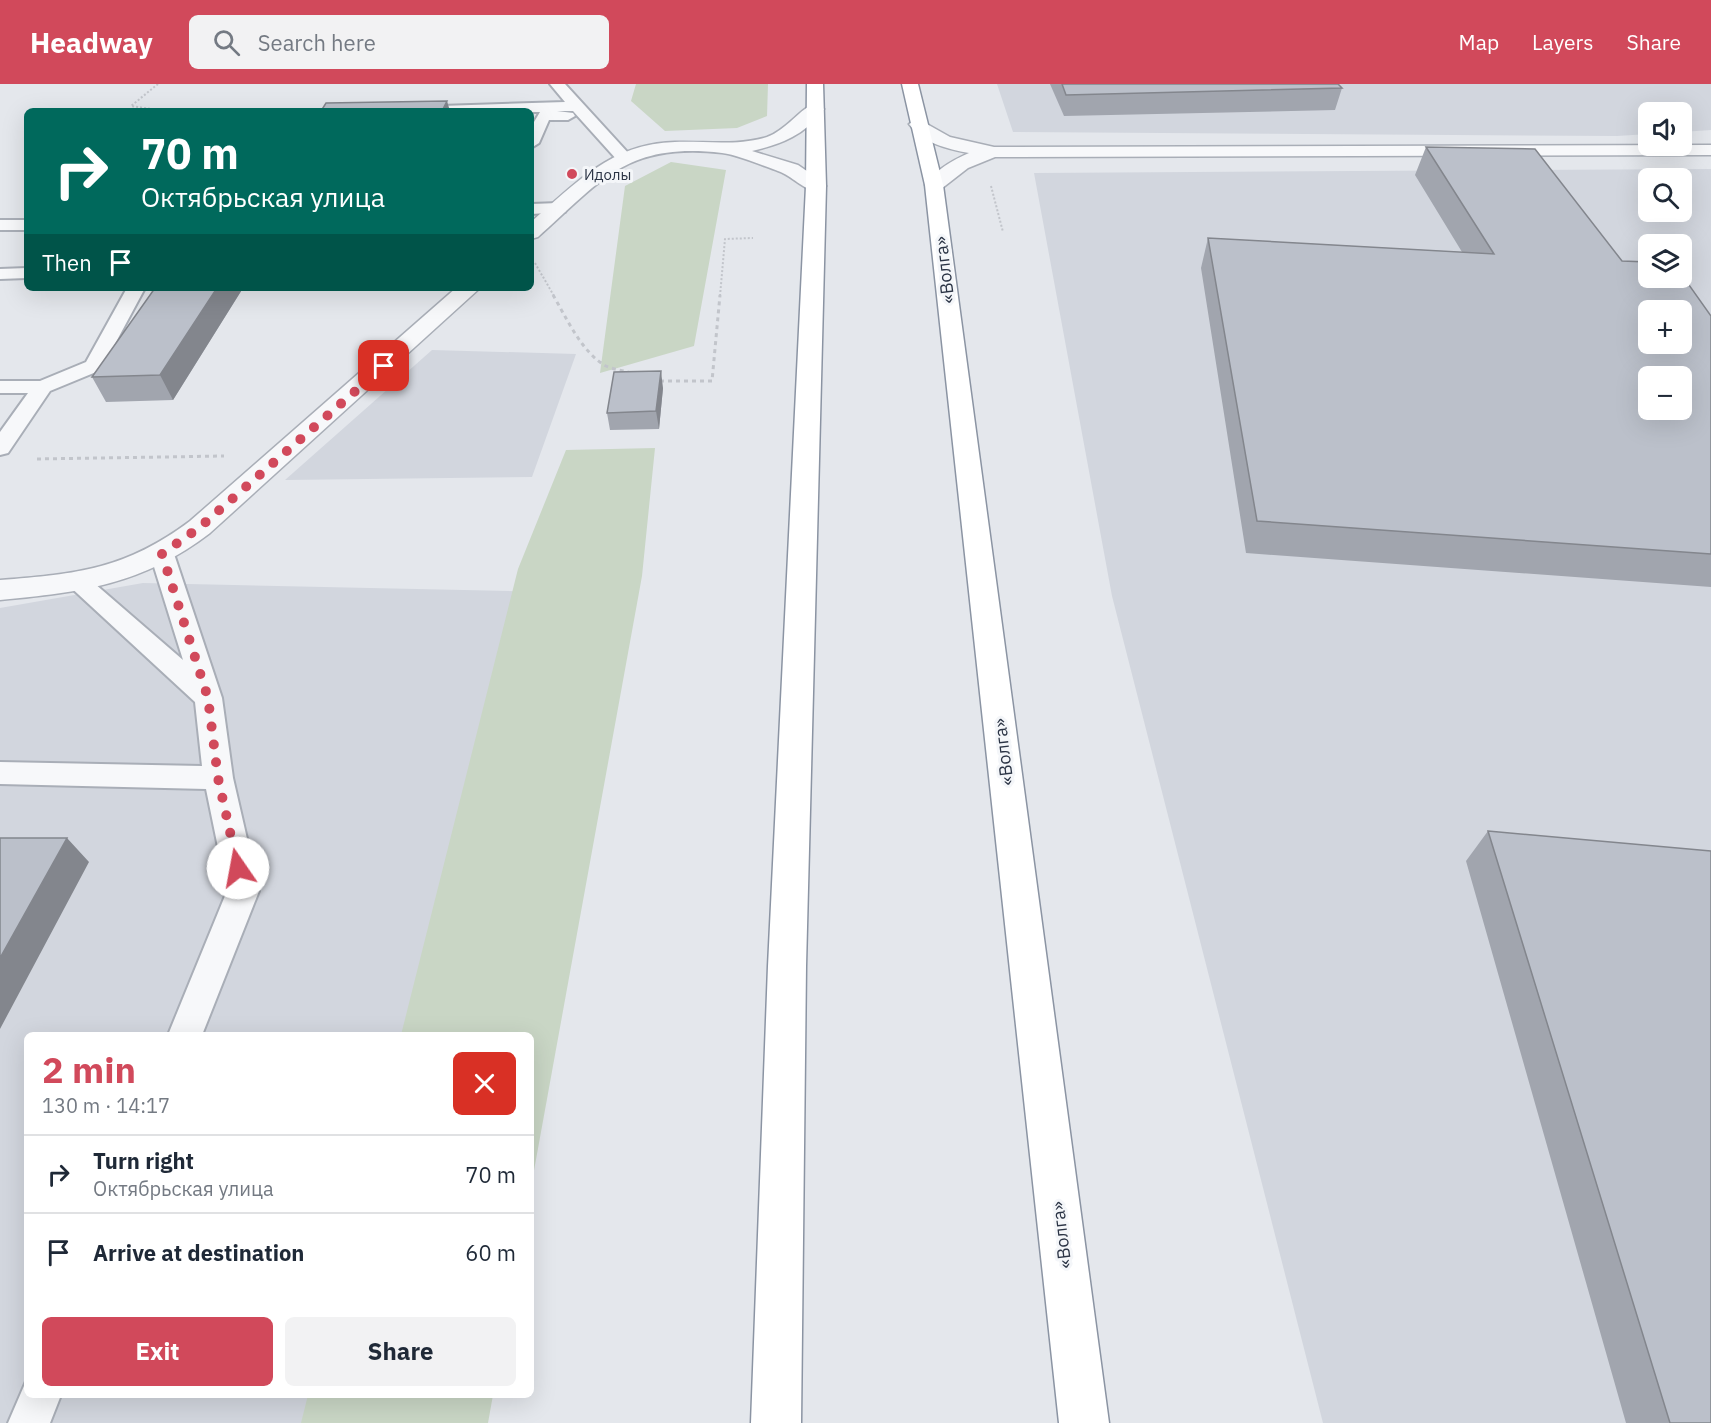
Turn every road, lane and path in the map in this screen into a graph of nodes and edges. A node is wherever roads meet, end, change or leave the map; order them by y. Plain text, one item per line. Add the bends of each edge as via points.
1 (158, 84) edge
2 (557, 84) edge
3 (816, 84) edge
4 (910, 84) edge
5 (145, 108) edge
6 (815, 109) junction
7 (534, 111) edge
8 (581, 111) junction
9 (918, 124) junction
10 (534, 137) edge
11 (726, 149) junction
12 (1711, 150) edge
13 (995, 152) junction
14 (624, 158) junction
15 (934, 185) junction
16 (816, 186) junction
17 (559, 208) junction
18 (534, 209) edge
19 (0, 225) edge
20 (24, 225) edge
21 (534, 229) edge
22 (753, 238) dead end
23 (534, 262) edge
24 (24, 273) edge
25 (0, 274) edge
26 (134, 291) edge
27 (466, 291) edge
28 (639, 377) edge
29 (657, 381) edge
30 (0, 387) edge
31 (43, 387) junction
32 (0, 448) edge
33 (224, 456) dead end
34 (35, 459) dead end
35 (162, 554) junction
36 (78, 584) junction
37 (0, 590) edge
38 (208, 698) junction
39 (0, 773) edge
40 (218, 778) junction
41 (186, 1032) edge
42 (39, 1398) edge
43 (29, 1423) edge
44 (776, 1423) edge
45 (1084, 1423) edge

1 - 5 path via 131,106
2 - 8 lane
3 - 6 highway
4 - 9 highway, «Волга»
6 - 11 street via 806,122 780,138
6 - 16 highway
7 - 8 lane
8 - 10 lane via 544,116
8 - 14 lane
9 - 13 street via 926,133 946,142
9 - 15 highway, «Волга»
11 - 14 street via 659,148
11 - 16 street via 791,170
12 - 13 street
13 - 15 street via 958,164
14 - 17 street
15 - 45 highway, «Волга»
16 - 44 highway via 787,966
17 - 18 lane
17 - 21 street
19 - 20 lane
22 - 29 path via 725,239 712,381
23 - 28 path via 590,352 606,366
24 - 25 lane
26 - 31 lane via 94,366
27 - 35 street via 200,527
30 - 31 lane
31 - 32 lane
33 - 34 path
35 - 36 street via 116,574
35 - 38 lane
36 - 37 street
36 - 38 lane
38 - 40 lane
39 - 40 lane
40 - 41 lane via 243,891
42 - 43 lane

